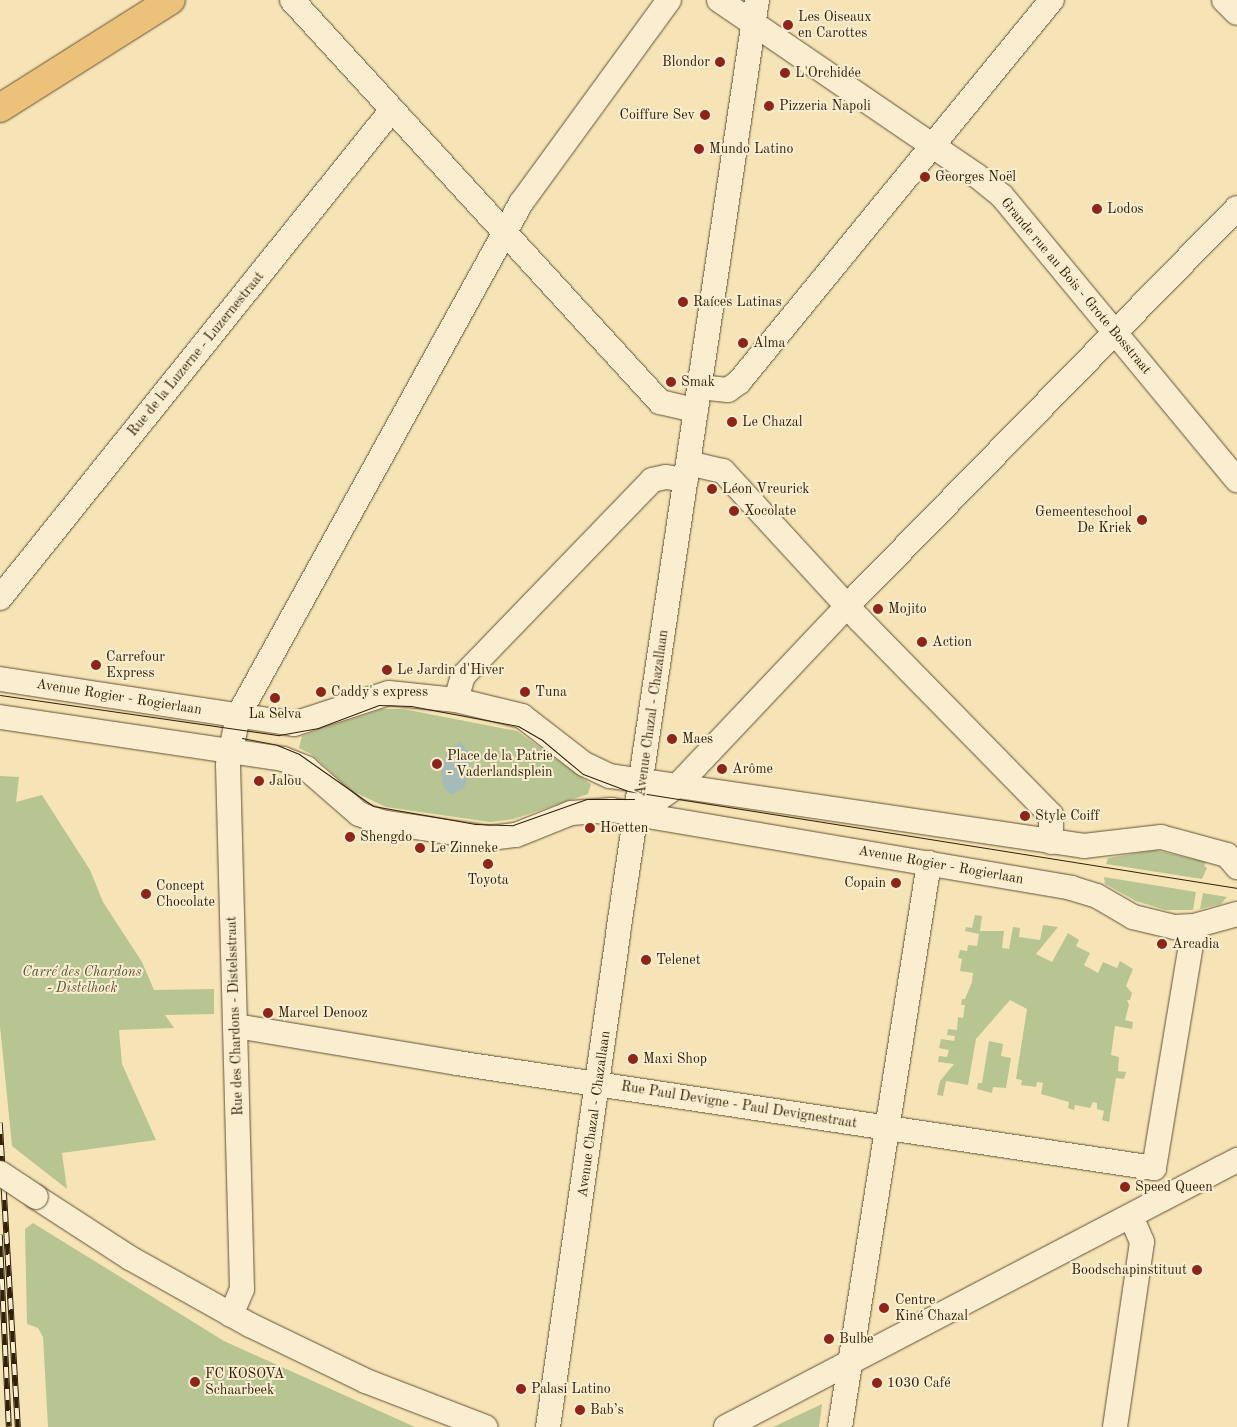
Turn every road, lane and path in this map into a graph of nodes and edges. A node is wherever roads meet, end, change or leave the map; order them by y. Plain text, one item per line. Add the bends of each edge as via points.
1 (171, 0) edge
2 (292, 0) edge
3 (669, 0) edge
4 (719, 0) edge
5 (757, 0) edge
6 (1052, 0) edge
7 (1224, 0) edge
8 (1237, 13) edge
9 (753, 23) junction
10 (0, 108) edge
11 (392, 110) junction
12 (931, 146) junction
13 (1237, 208) edge
14 (504, 232) junction
15 (1115, 333) junction
16 (699, 387) junction
17 (696, 410) junction
18 (687, 471) junction
19 (1237, 480) edge
20 (0, 598) edge
21 (848, 607) junction
22 (0, 679) edge
23 (456, 700) junction
24 (238, 716) junction
25 (0, 717) edge
26 (228, 752) junction
27 (642, 781) junction
28 (678, 785) junction
29 (637, 814) junction
30 (1051, 842) junction
31 (1234, 855) edge
32 (929, 863) junction
33 (1237, 914) edge
34 (1194, 926) junction
35 (236, 1026) junction
36 (599, 1082) junction
37 (886, 1128) junction
38 (1237, 1160) edge
39 (0, 1173) edge
40 (1131, 1216) junction
41 (230, 1315) junction
42 (849, 1361) junction
43 (485, 1427) edge
44 (548, 1427) edge
45 (726, 1427) edge
46 (840, 1427) edge
47 (1115, 1427) edge

1 - 10 main road
2 - 11 street
3 - 14 street, Rue des Chardons - Distelsstraat via 521,203
4 - 9 street, Grande rue au Bois - Grote Bosstraat
5 - 9 street, Avenue Chazal - Chazallaan
6 - 12 street
7 - 8 street
9 - 12 street, Grande rue au Bois - Grote Bosstraat
9 - 16 street, Avenue Chazal - Chazallaan
11 - 14 street
11 - 20 street, Rue de la Luzerne - Luzernestraat
12 - 15 street, Grande rue au Bois - Grote Bosstraat via 1002,196
12 - 16 street via 739,382 728,390
13 - 15 street
14 - 17 street via 660,402
14 - 24 street, Rue des Chardons - Distelsstraat
15 - 19 street, Grande rue au Bois - Grote Bosstraat
15 - 21 street
16 - 17 street, Avenue Chazal - Chazallaan
17 - 18 street, Avenue Chazal - Chazallaan
18 - 21 street via 723,471
18 - 23 street via 652,480 463,676
18 - 27 street, Avenue Chazal - Chazallaan
21 - 28 street
21 - 30 street via 1051,815
22 - 24 street, Avenue Rogier - Rogierlaan
23 - 24 street via 389,693 294,724
23 - 27 street via 522,716 602,774
24 - 26 street, Rue des Chardons - Distelsstraat
25 - 26 street
26 - 29 street via 295,763 369,819 473,837 516,835 580,811 612,810
26 - 35 street, Rue des Chardons - Distelsstraat
27 - 28 street
27 - 29 street, Avenue Chazal - Chazallaan
28 - 29 street
28 - 30 street
29 - 32 street, Avenue Rogier - Rogierlaan
29 - 36 street, Avenue Chazal - Chazallaan
30 - 31 street via 1084,846 1161,837
32 - 34 street, Avenue Rogier - Rogierlaan via 1071,888 1097,896 1134,917 1174,927
32 - 37 street
33 - 34 street, Avenue Rogier - Rogierlaan
34 - 37 street, Rue Paul Devigne - Paul Devignestraat via 1154,1168
35 - 36 street, Rue Paul Devigne - Paul Devignestraat
35 - 41 street, Rue des Chardons - Distelsstraat via 242,1289
36 - 37 street, Rue Paul Devigne - Paul Devignestraat
36 - 44 street, Avenue Chazal - Chazallaan
37 - 42 street
38 - 40 street
39 - 41 street, bridge via 130,1258
40 - 42 street
40 - 47 street via 1142,1242
41 - 43 street via 366,1381
42 - 45 street
42 - 46 street

